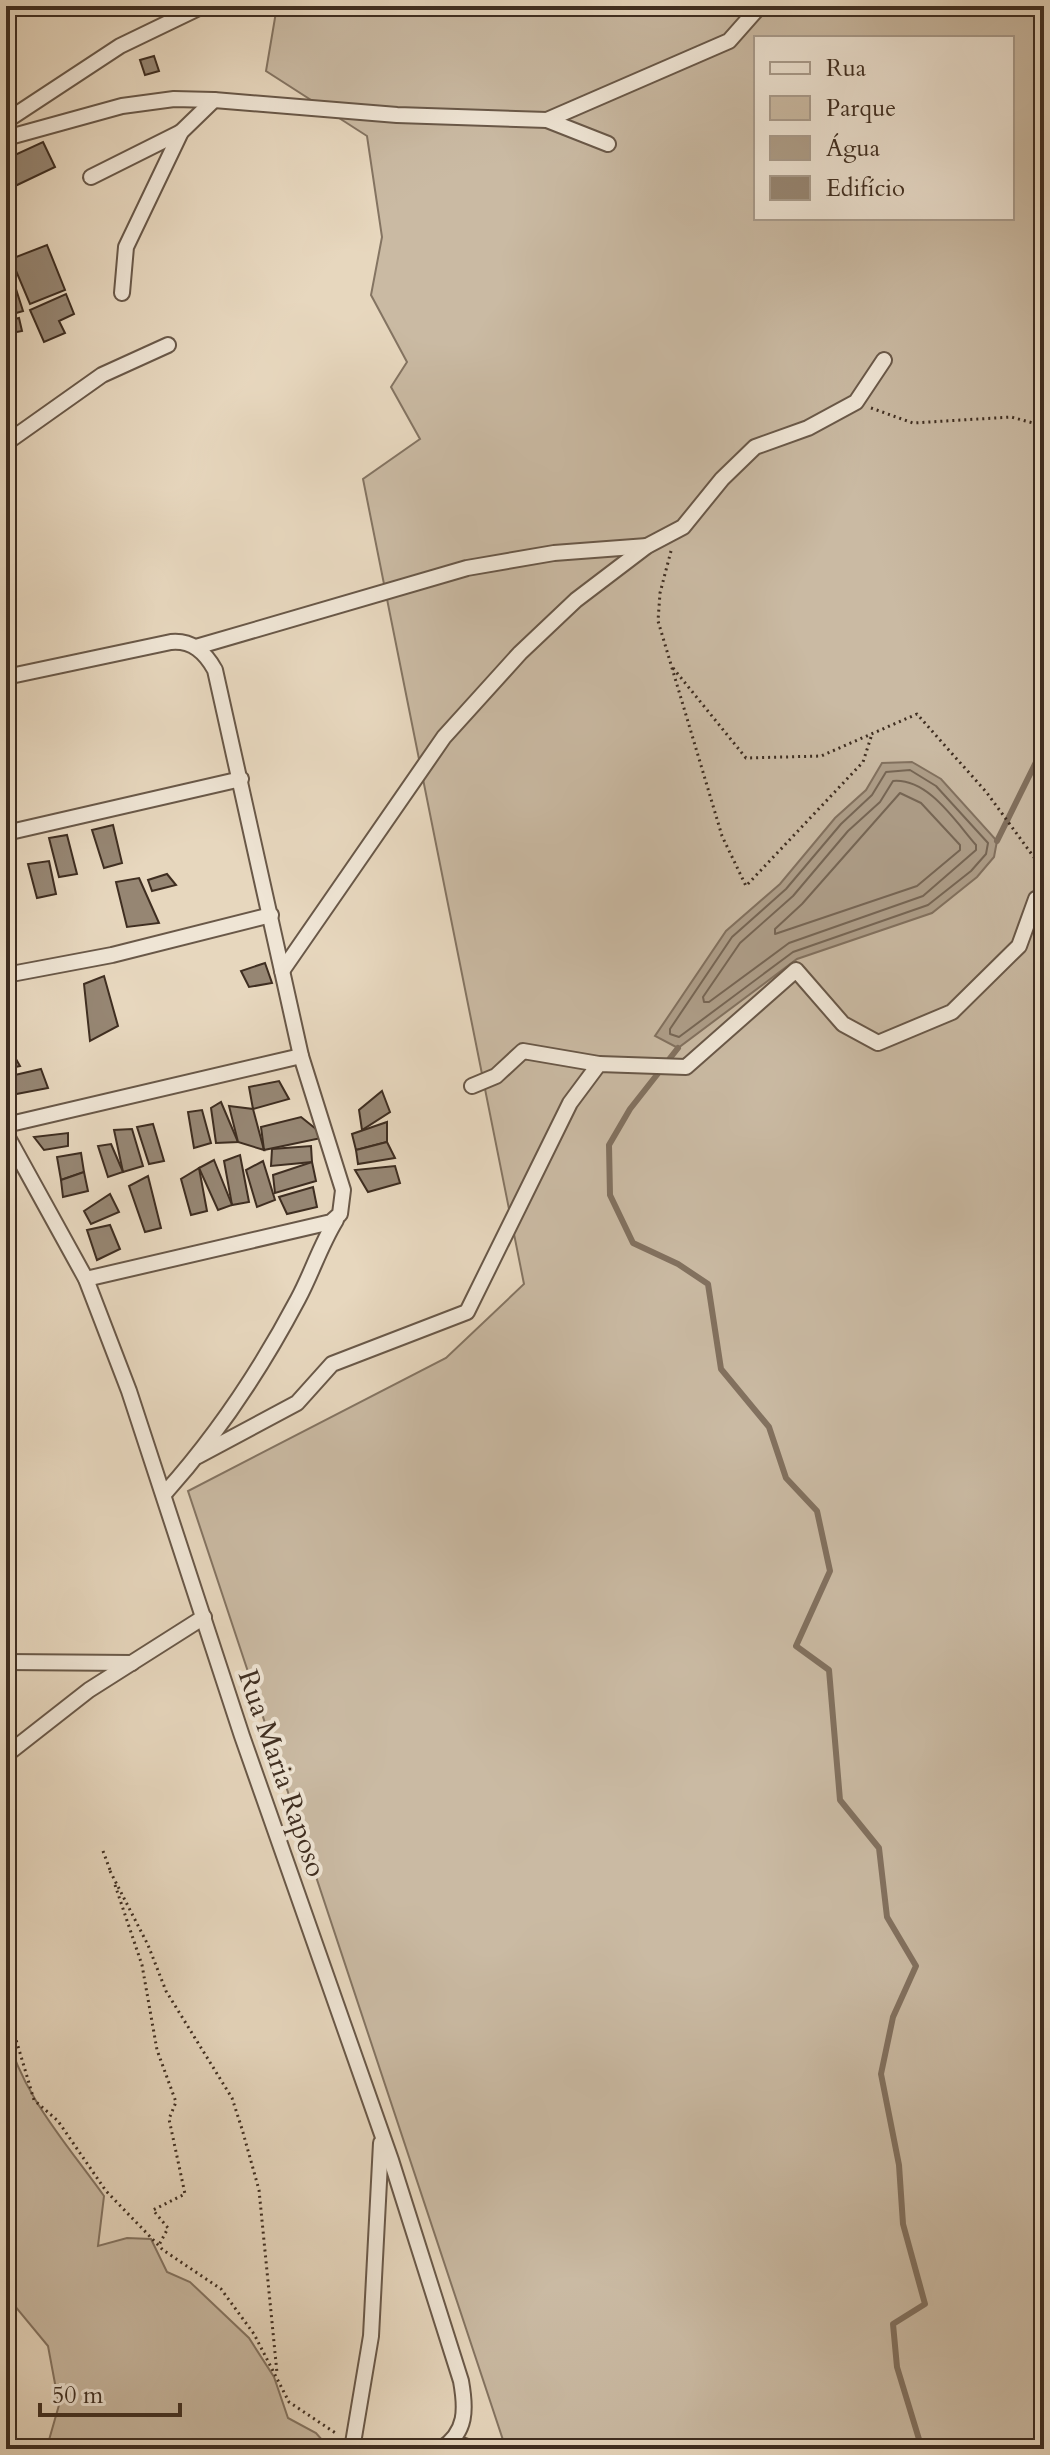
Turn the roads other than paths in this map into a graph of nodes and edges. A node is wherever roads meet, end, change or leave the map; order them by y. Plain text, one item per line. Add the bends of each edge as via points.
1 (203, 6) edge
2 (760, 6) edge
3 (214, 100) junction
4 (547, 120) junction
5 (6, 121) edge
6 (181, 132) junction
7 (6, 138) edge
8 (608, 144) dead end
9 (91, 177) dead end
10 (122, 293) dead end
11 (168, 345) dead end
12 (884, 360) dead end
13 (6, 443) edge
14 (647, 546) junction
15 (196, 647) junction
16 (6, 677) edge
17 (241, 779) junction
18 (6, 833) edge
19 (1044, 898) edge
20 (271, 915) junction
21 (282, 971) junction
22 (6, 975) edge
23 (301, 1056) junction
24 (599, 1064) junction
25 (472, 1086) dead end
26 (6, 1125) edge
27 (6, 1134) edge
28 (340, 1214) junction
29 (86, 1279) junction
30 (198, 1456) junction
31 (165, 1493) junction
32 (204, 1617) junction
33 (6, 1662) edge
34 (133, 1663) junction
35 (6, 1755) edge
36 (381, 2134) junction
37 (446, 2445) edge
38 (353, 2448) edge
39 (474, 2449) edge

1 - 5 street via 120,46
2 - 4 street via 729,41
3 - 4 street via 397,115
3 - 6 street
3 - 7 street via 122,106
4 - 8 street
6 - 9 street
6 - 10 street via 126,247
11 - 13 street via 102,375
12 - 14 street via 856,402 808,428 755,447 680,528
14 - 15 street via 554,553 467,568
14 - 21 street via 576,600 444,737
15 - 16 street via 182,641 147,646
15 - 17 street via 215,670
17 - 18 street
17 - 20 street
19 - 24 street via 1036,899 1019,946 952,1012 878,1043 843,1024 796,970 686,1067
20 - 21 street
20 - 22 street
21 - 23 street
23 - 26 street
23 - 28 street via 343,1190
24 - 25 street via 523,1051 496,1076
24 - 30 street via 570,1103 467,1312 332,1364 297,1403
27 - 29 street, Rua Maria Raposo
28 - 29 street via 317,1227
28 - 30 street via 238,1401
29 - 31 street, Rua Maria Raposo
30 - 31 street
31 - 32 street, Rua Maria Raposo
32 - 34 street
32 - 36 street, Rua Maria Raposo
33 - 34 street
34 - 35 street
36 - 37 street, Rua Maria Raposo via 461,2381 463,2424
36 - 38 street via 371,2336
37 - 39 street

